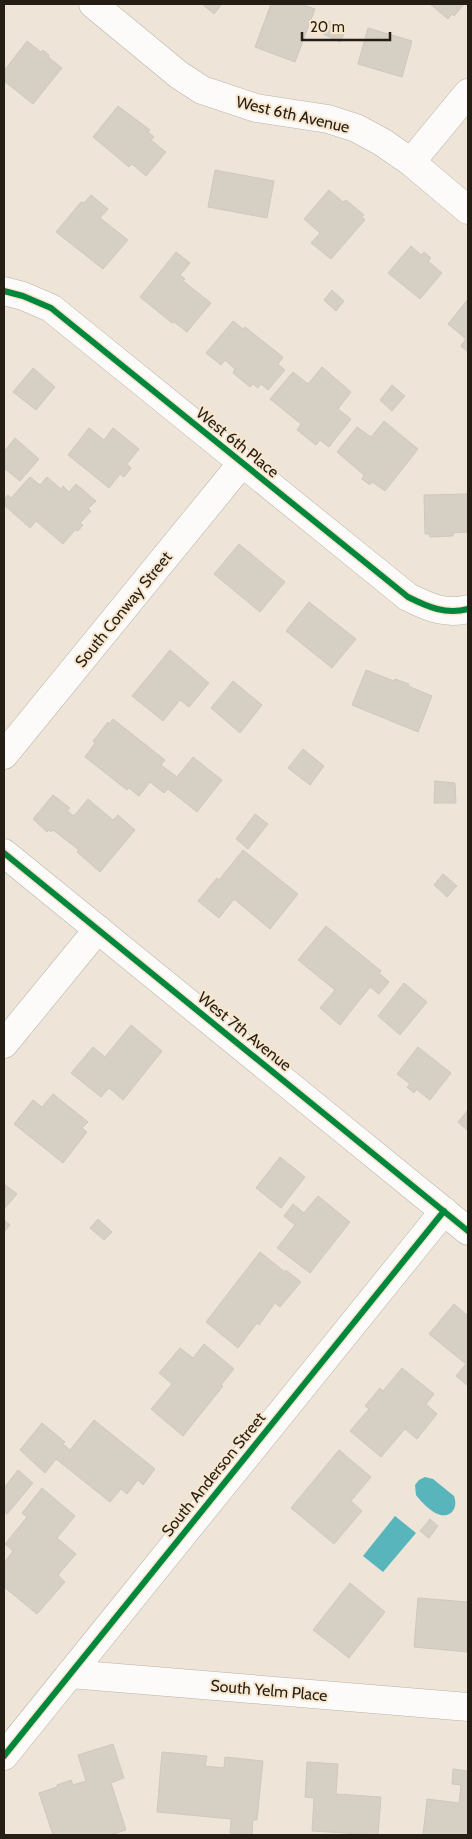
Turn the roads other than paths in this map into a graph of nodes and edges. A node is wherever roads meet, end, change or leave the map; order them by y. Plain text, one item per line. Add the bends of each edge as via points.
1 (93, 4) edge
2 (468, 92) edge
3 (411, 162) junction
4 (468, 210) edge
5 (4, 291) edge
6 (242, 463) junction
7 (462, 610) edge
8 (4, 754) edge
9 (4, 853) edge
10 (98, 929) junction
11 (4, 1044) edge
12 (444, 1211) junction
13 (468, 1231) edge
14 (70, 1674) junction
15 (468, 1707) edge
16 (4, 1756) edge

1 - 3 street, West 6th Avenue via 202,90 256,108 328,119 356,128
2 - 3 street
3 - 4 street, West 6th Avenue
5 - 6 street, West 6th Place via 51,308
6 - 7 street, West 6th Place via 408,597 430,608
6 - 8 street, South Conway Street
9 - 10 street, West 7th Avenue
10 - 11 street
10 - 12 street, West 7th Avenue
12 - 13 street, West 7th Avenue
12 - 14 street, South Anderson Street
14 - 15 street, South Yelm Place
14 - 16 street, South Anderson Street

